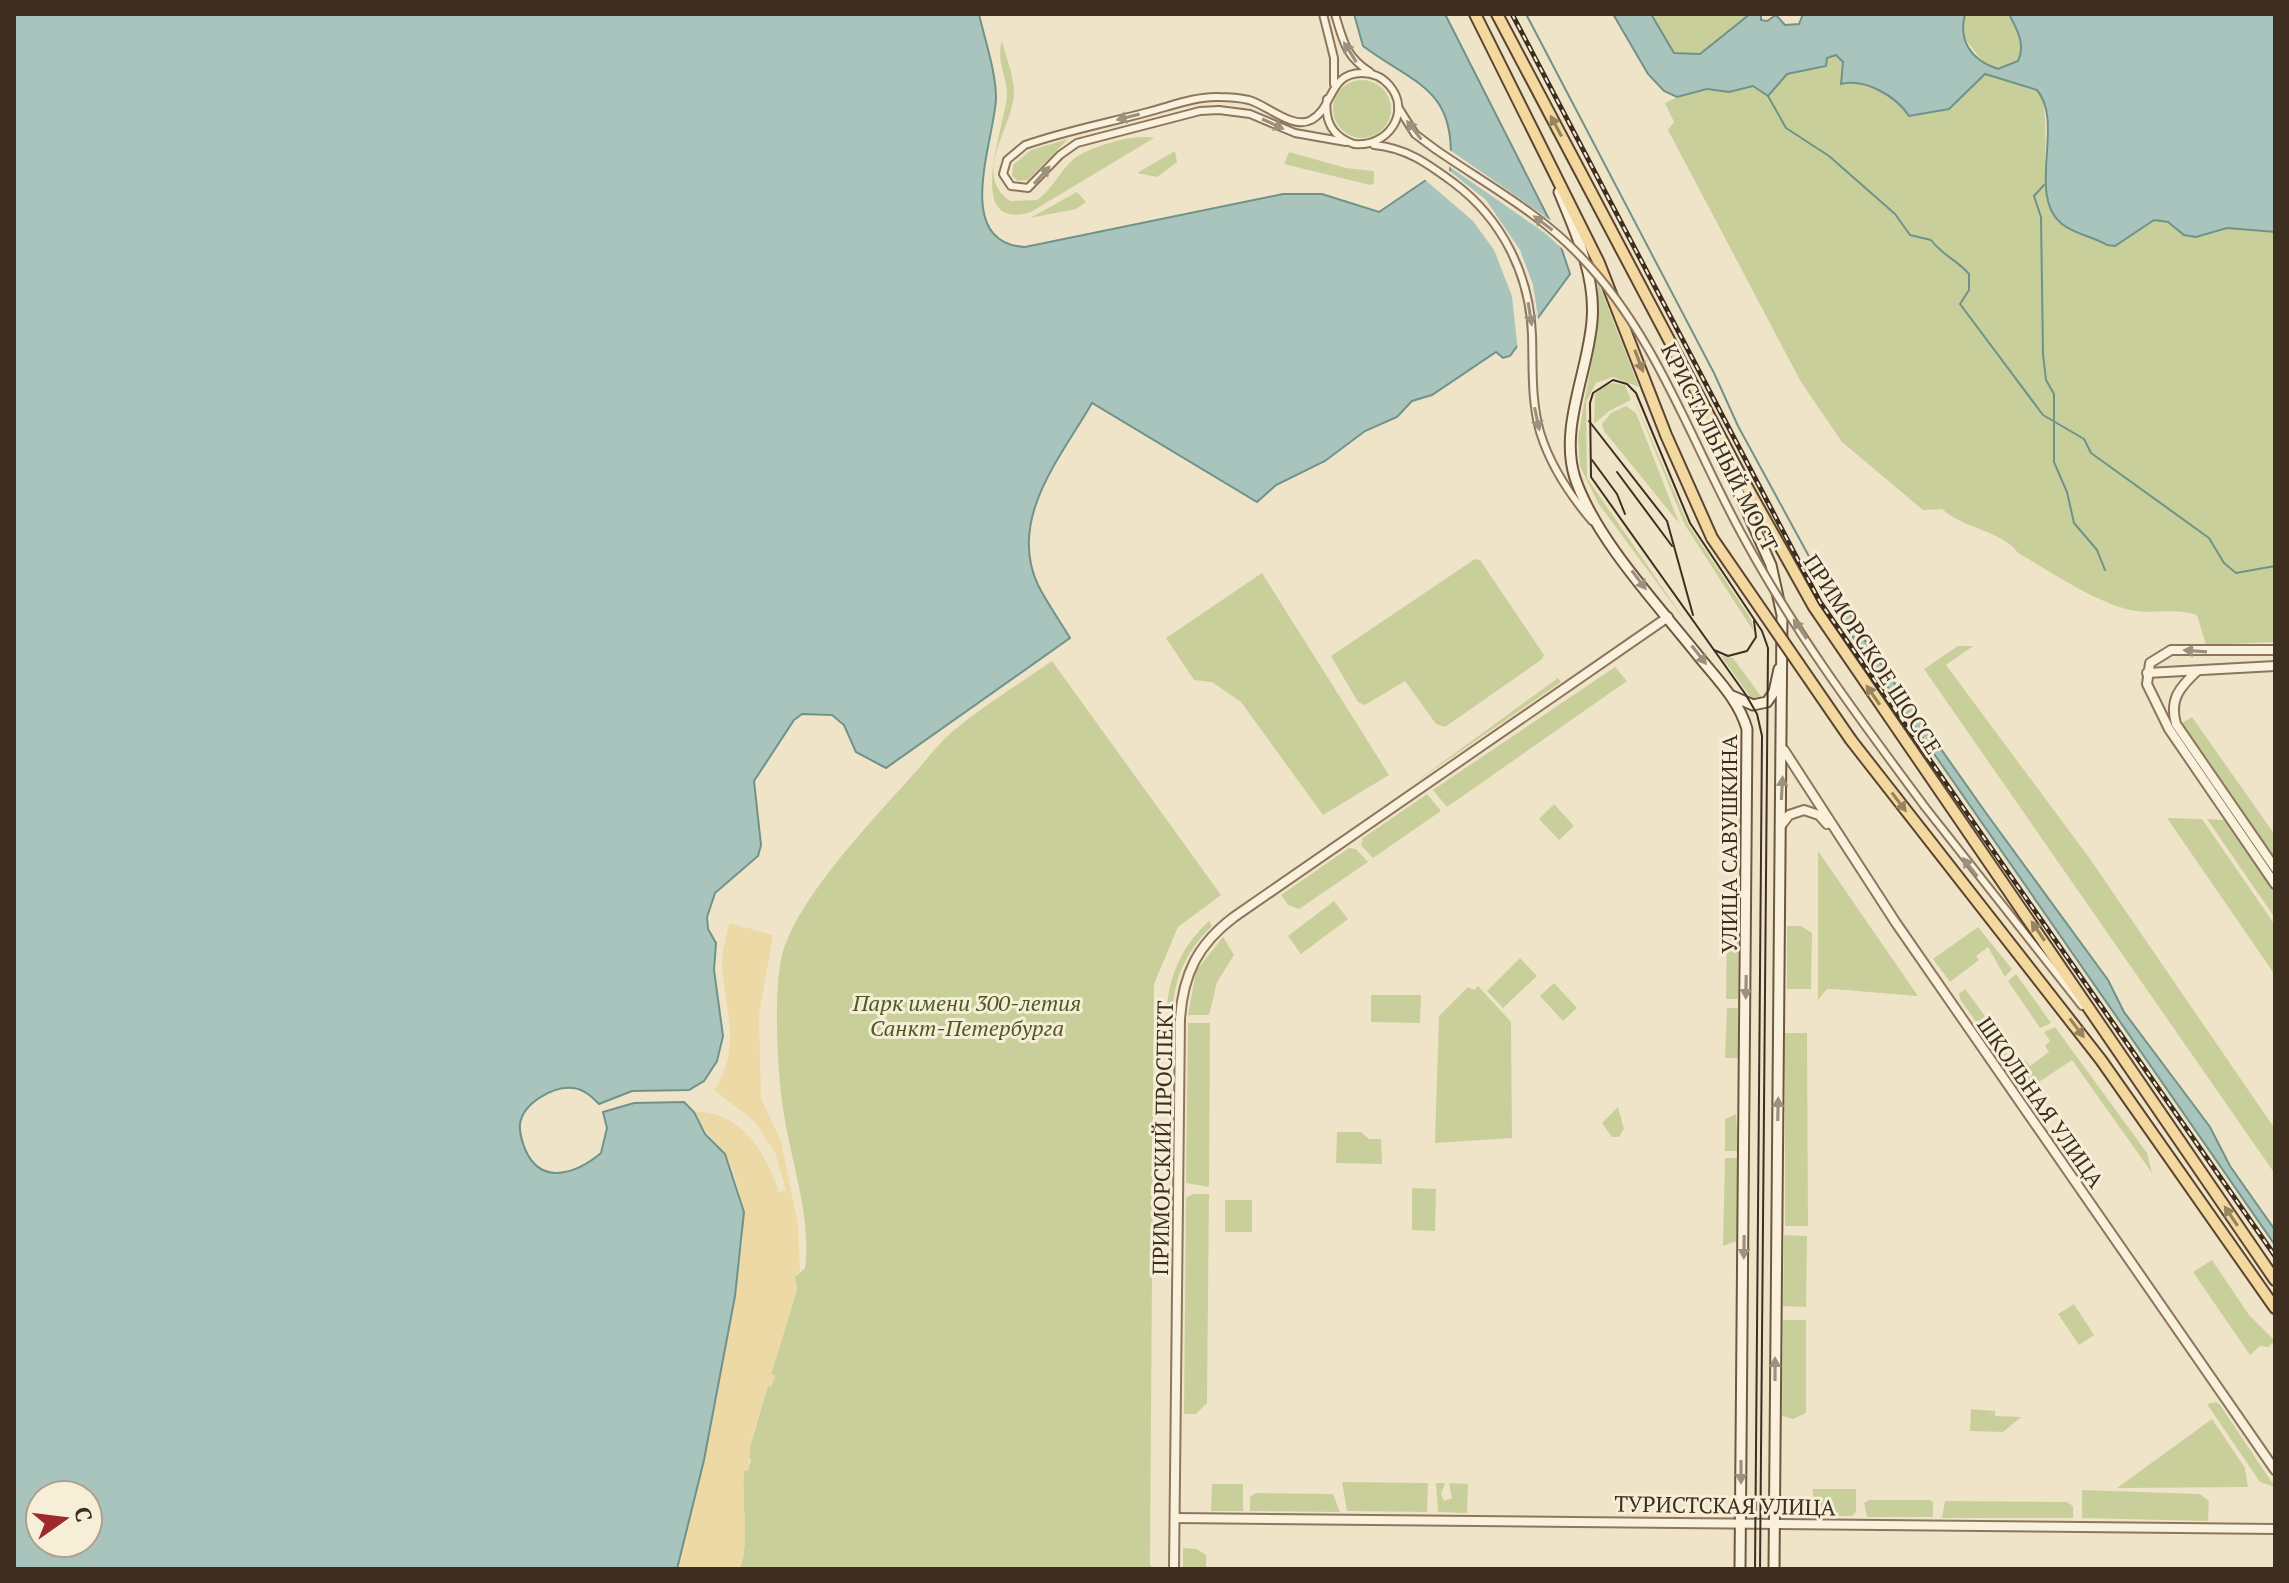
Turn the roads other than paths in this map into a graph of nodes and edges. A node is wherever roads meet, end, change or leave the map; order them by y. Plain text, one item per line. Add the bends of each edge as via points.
1 (1323, 14) edge
2 (1335, 14) edge
3 (1475, 14) edge
4 (1497, 14) edge
5 (1373, 74) junction
6 (1333, 87) junction
7 (1327, 99) junction
8 (1398, 107) junction
9 (1536, 137) junction
10 (1346, 142) junction
11 (1370, 144) junction
12 (1684, 369) junction
13 (1611, 543) junction
14 (1668, 617) junction
15 (1783, 643) junction
16 (2275, 650) edge
17 (2275, 666) edge
18 (2197, 671) junction
19 (2147, 673) junction
20 (1729, 694) junction
21 (1784, 750) junction
22 (1780, 827) junction
23 (1837, 834) junction
24 (2275, 868) edge
25 (2275, 884) edge
26 (2107, 1036) junction
27 (2275, 1280) edge
28 (2275, 1308) edge
29 (2275, 1470) edge
30 (1175, 1518) junction
31 (1740, 1523) junction
32 (1774, 1523) junction
33 (2275, 1529) edge
34 (1174, 1569) edge
35 (1740, 1569) edge
36 (1774, 1569) edge

1 - 6 street via 1334,58
5 -> 2 street via 1351,59
3 - 9 main road
12 -> 4 main road, ПРИМОРСКОЕ ШОССЕ
5 - 6 street via 1351,74
5 - 8 street via 1389,84
6 - 7 street
7 - 10 street via 1327,119
7 -> 10 street via 1312,120 1303,122 1249,100 1204,98 1025,145 1007,160 1003,174 1011,186 1028,188 1077,143 1200,111 1250,114 1295,133
8 - 11 street via 1389,133
26 -> 8 street, КРИСТАЛЬНЫЙ МОСТ, bridge via 1925,807 1773,589 1714,482 1651,349 1611,290 1548,226 1415,134
9 - 13 main road, УЛИЦА САВУШКИНА via 1576,232 1591,291 1592,320 1570,451 1581,493
9 -> 28 main road, bridge via 1599,263 1712,538 1851,740 2077,1027
10 - 11 street
11 -> 13 street via 1405,150 1427,163 1479,205 1513,254 1529,311 1535,410 1552,465
12 - 15 main road via 1771,565
26 -> 12 main road, ПРИМОРСКОЕ ШОССЕ via 1836,643
13 -> 14 main road, УЛИЦА САВУШКИНА
14 -> 20 main road, УЛИЦА САВУШКИНА
14 - 30 street, ПРИМОРСКИЙ ПРОСПЕКТ via 1234,917 1196,954 1182,993 1180,1019
15 - 20 main road via 1771,698 1753,705
15 - 21 main road
16 -> 19 street via 2171,650 2150,663
17 - 18 street
18 - 19 street
18 - 24 street via 2178,691 2173,704 2176,724
19 - 25 street via 2150,693 2169,729
20 -> 31 main road, УЛИЦА САВУШКИНА via 1743,716 1748,741
22 -> 21 main road
21 - 23 street, ШКОЛЬНАЯ УЛИЦА
22 - 23 street via 1796,811 1812,811
32 -> 22 main road
23 - 29 street, ШКОЛЬНАЯ УЛИЦА
27 -> 26 main road, ПРИМОРСКОЕ ШОССЕ
30 - 31 street, ТУРИСТСКАЯ УЛИЦА
30 - 34 street, ПРИМОРСКИЙ ПРОСПЕКТ
31 - 32 street, ТУРИСТСКАЯ УЛИЦА
31 - 35 main road, УЛИЦА САВУШКИНА
32 - 33 street, ТУРИСТСКАЯ УЛИЦА
32 - 36 main road

